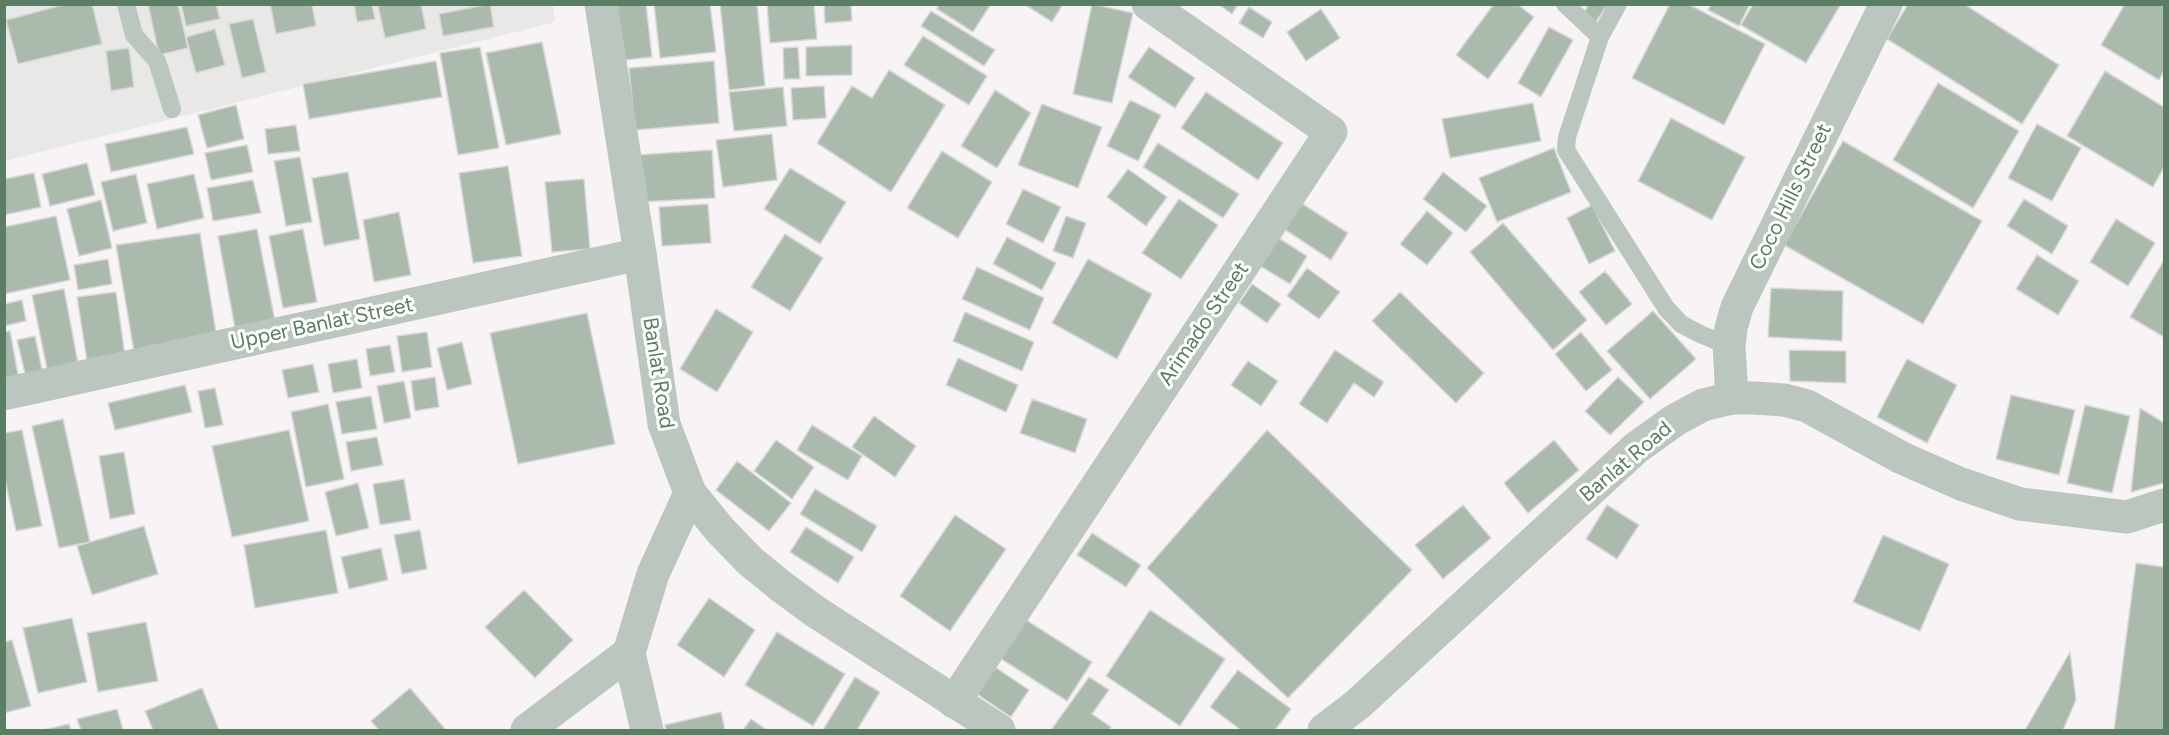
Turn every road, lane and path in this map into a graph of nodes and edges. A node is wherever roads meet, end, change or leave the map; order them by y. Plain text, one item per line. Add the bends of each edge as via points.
1 (126, 4) edge
2 (601, 4) edge
3 (1149, 4) edge
4 (1565, 4) edge
5 (1618, 4) edge
6 (1886, 4) edge
7 (1600, 37) junction
8 (172, 109) dead end
9 (640, 254) junction
10 (1729, 346) junction
11 (4, 394) edge
12 (1732, 398) junction
13 (690, 492) junction
14 (2164, 505) edge
15 (629, 653) junction
16 (954, 702) junction
17 (527, 730) edge
18 (647, 730) edge
19 (999, 730) edge
20 (1324, 730) edge

1 - 8 lane via 134,35 157,61
2 - 9 street, Banlat Road
3 - 16 street, Arimado Street via 1331,132
4 - 7 lane
5 - 7 lane
6 - 10 street, Coco Hills Street via 1737,308
7 - 10 lane via 1568,137 1568,155 1666,308 1681,324
9 - 11 street, Upper Banlat Street
9 - 13 street, Banlat Road via 664,424
10 - 12 street, Coco Hills Street
12 - 14 street, Banlat Road via 1784,400 1807,406 1912,462 2020,504 2127,518
12 - 20 street, Banlat Road via 1702,405 1636,448 1358,704
13 - 15 street via 653,574
13 - 16 street, Banlat Road via 750,561 782,587
15 - 17 street
15 - 18 street
16 - 19 street, Banlat Road

